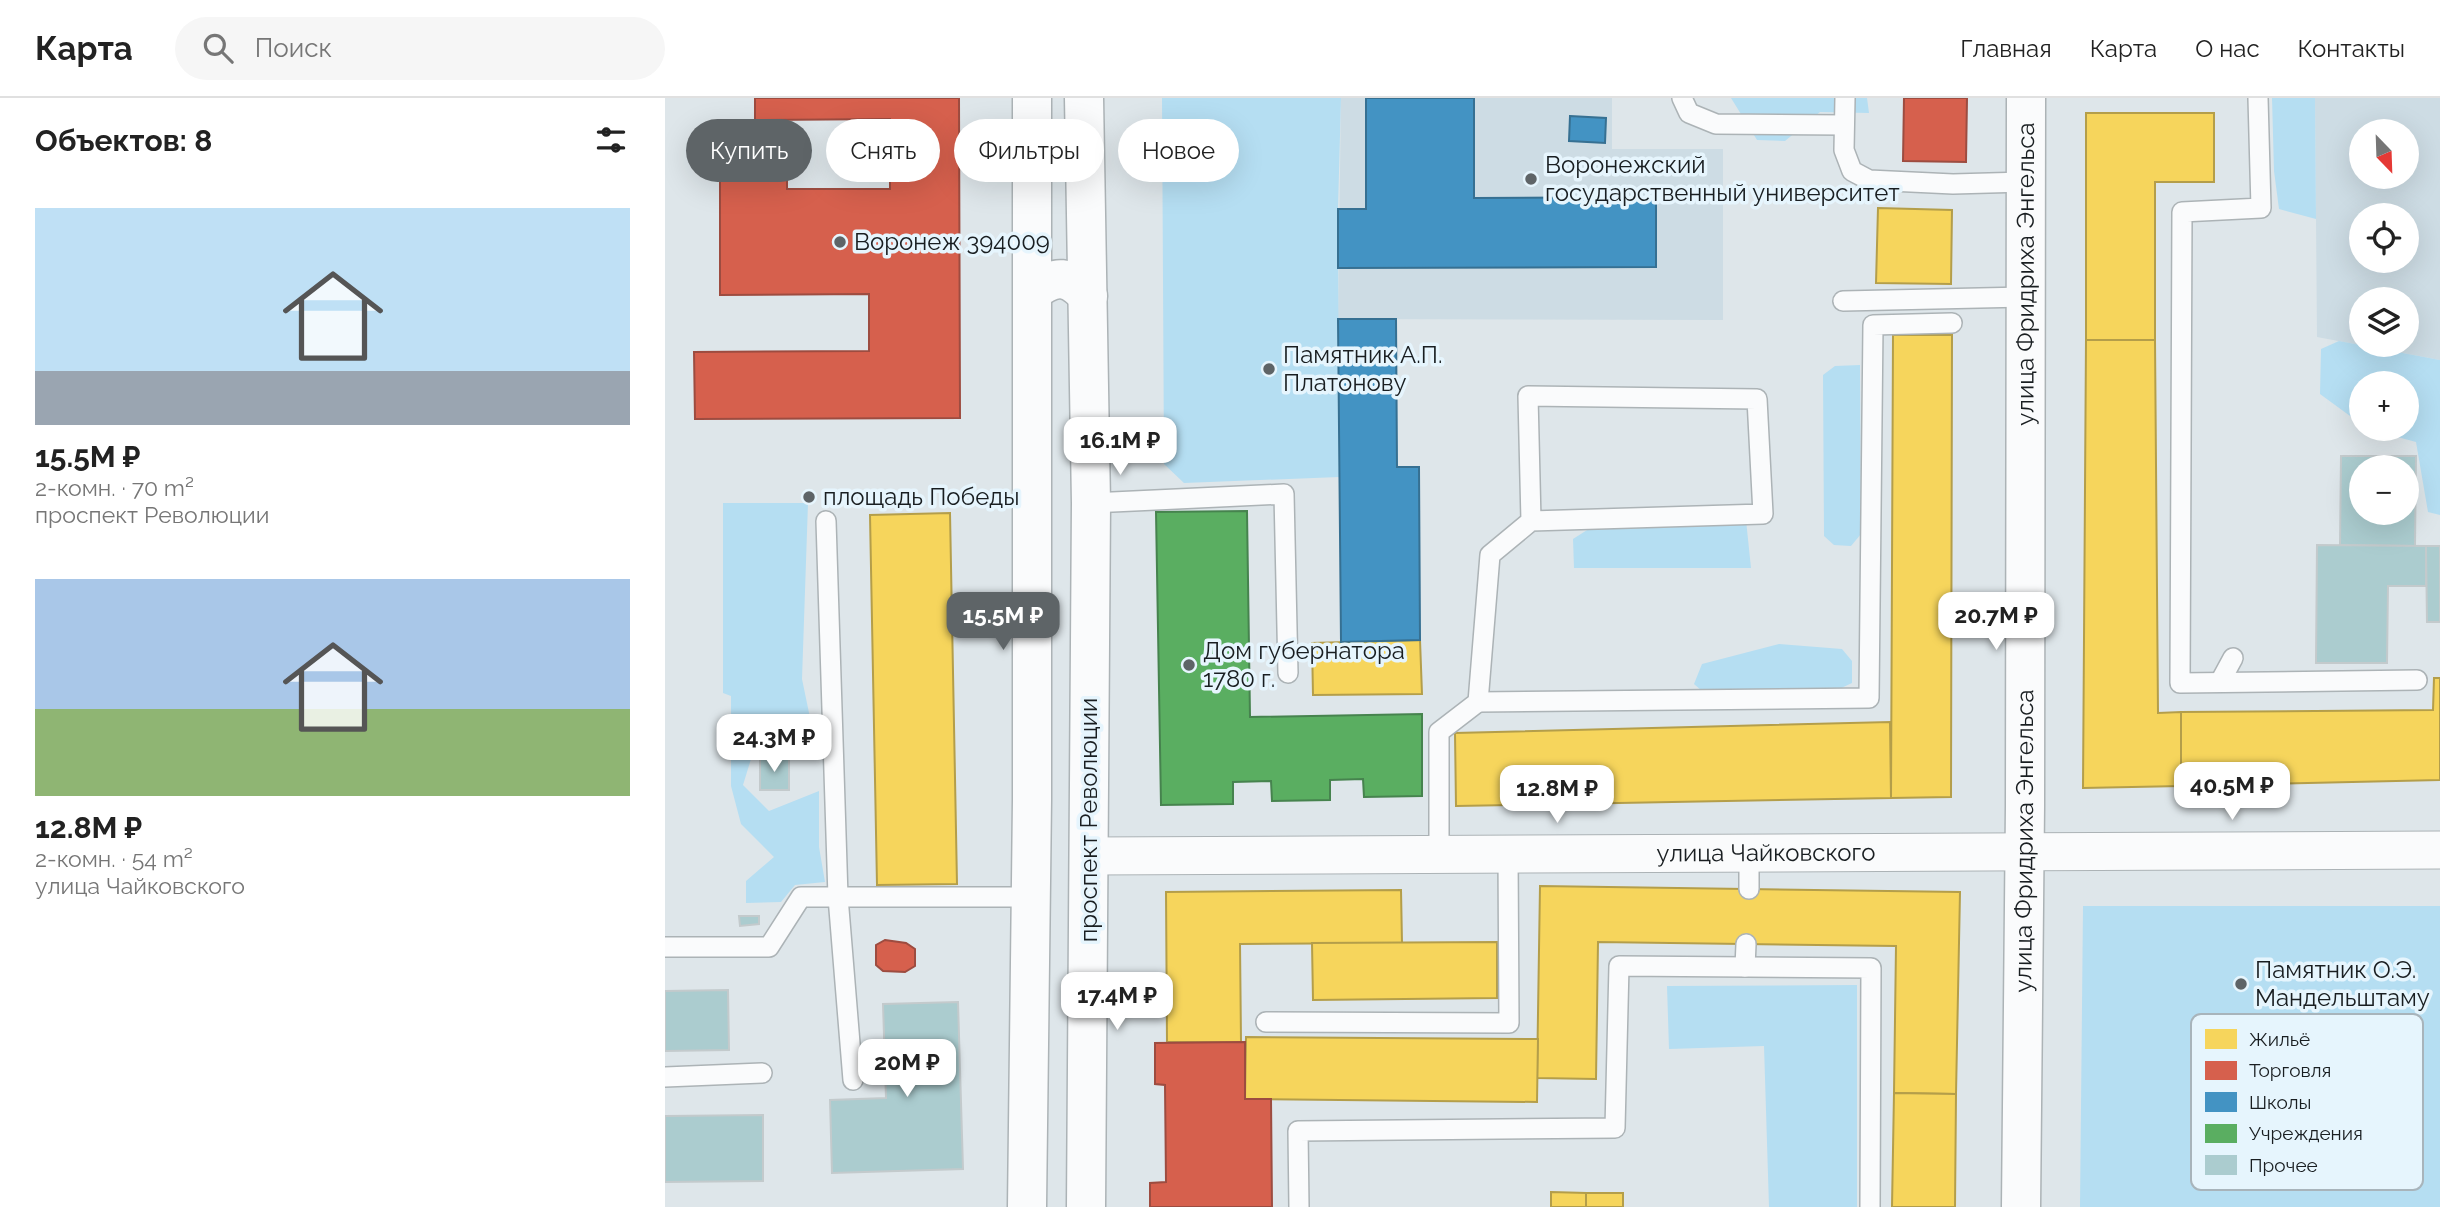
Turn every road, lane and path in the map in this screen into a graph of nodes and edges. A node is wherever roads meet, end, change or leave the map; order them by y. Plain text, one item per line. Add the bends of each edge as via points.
1 (1032, 98) edge
2 (1084, 98) edge
3 (1682, 98) edge
4 (1845, 98) edge
5 (2026, 98) edge
6 (2258, 98) edge
7 (1844, 125) junction
8 (2025, 182) junction
9 (1033, 291) junction
10 (1088, 296) junction
11 (2025, 297) junction
12 (1843, 301) dead end
13 (1952, 323) dead end
14 (1091, 503) junction
15 (826, 521) dead end
16 (1531, 521) junction
17 (2233, 657) dead end
18 (1288, 673) dead end
19 (2417, 680) dead end
20 (2220, 682) junction
21 (1478, 702) junction
22 (2440, 850) edge
23 (2025, 852) junction
24 (1749, 853) junction
25 (1507, 854) junction
26 (1439, 855) junction
27 (1090, 856) junction
28 (1749, 889) dead end
29 (838, 897) junction
30 (1030, 898) junction
31 (1746, 944) dead end
32 (665, 947) edge
33 (1745, 967) junction
34 (1266, 1022) dead end
35 (762, 1073) dead end
36 (665, 1077) edge
37 (853, 1080) dead end
38 (1027, 1207) edge
39 (1086, 1207) edge
40 (1299, 1207) edge
41 (1870, 1207) edge
42 (2021, 1207) edge

1 - 9 main road
2 - 10 main road, проспект Революции
3 - 7 lane via 1689,113 1716,124
4 - 7 lane
5 - 8 main road, улица Фридриха Энгельса
6 - 20 lane via 2261,216 2182,212 2180,683
7 - 8 lane via 1844,150 1852,171 1868,180
8 - 11 main road, улица Фридриха Энгельса
9 - 10 main road via 1059,279 1075,282
9 - 30 main road
10 - 14 main road, проспект Революции
11 - 12 lane
11 - 23 main road, улица Фридриха Энгельса
13 - 21 lane via 1873,325 1869,698
14 - 18 lane via 1284,494
14 - 27 main road, проспект Революции
15 - 29 lane
16 - 16 lane via 1528,396 1757,399 1763,514
16 - 21 lane via 1490,555
17 - 20 lane
19 - 20 lane
21 - 26 lane via 1439,732
22 - 23 street, улица Чайковского
23 - 24 street, улица Чайковского
23 - 42 main road, улица Фридриха Энгельса
24 - 25 street, улица Чайковского
24 - 28 lane
25 - 26 street, улица Чайковского
25 - 34 lane via 1509,1023
26 - 27 street, улица Чайковского
27 - 39 main road, проспект Революции
29 - 30 lane
29 - 32 lane via 801,897 769,947
29 - 37 lane
30 - 38 main road
31 - 33 lane
33 - 40 lane via 1619,966 1615,1128 1299,1131
33 - 41 lane via 1871,968
35 - 36 lane

